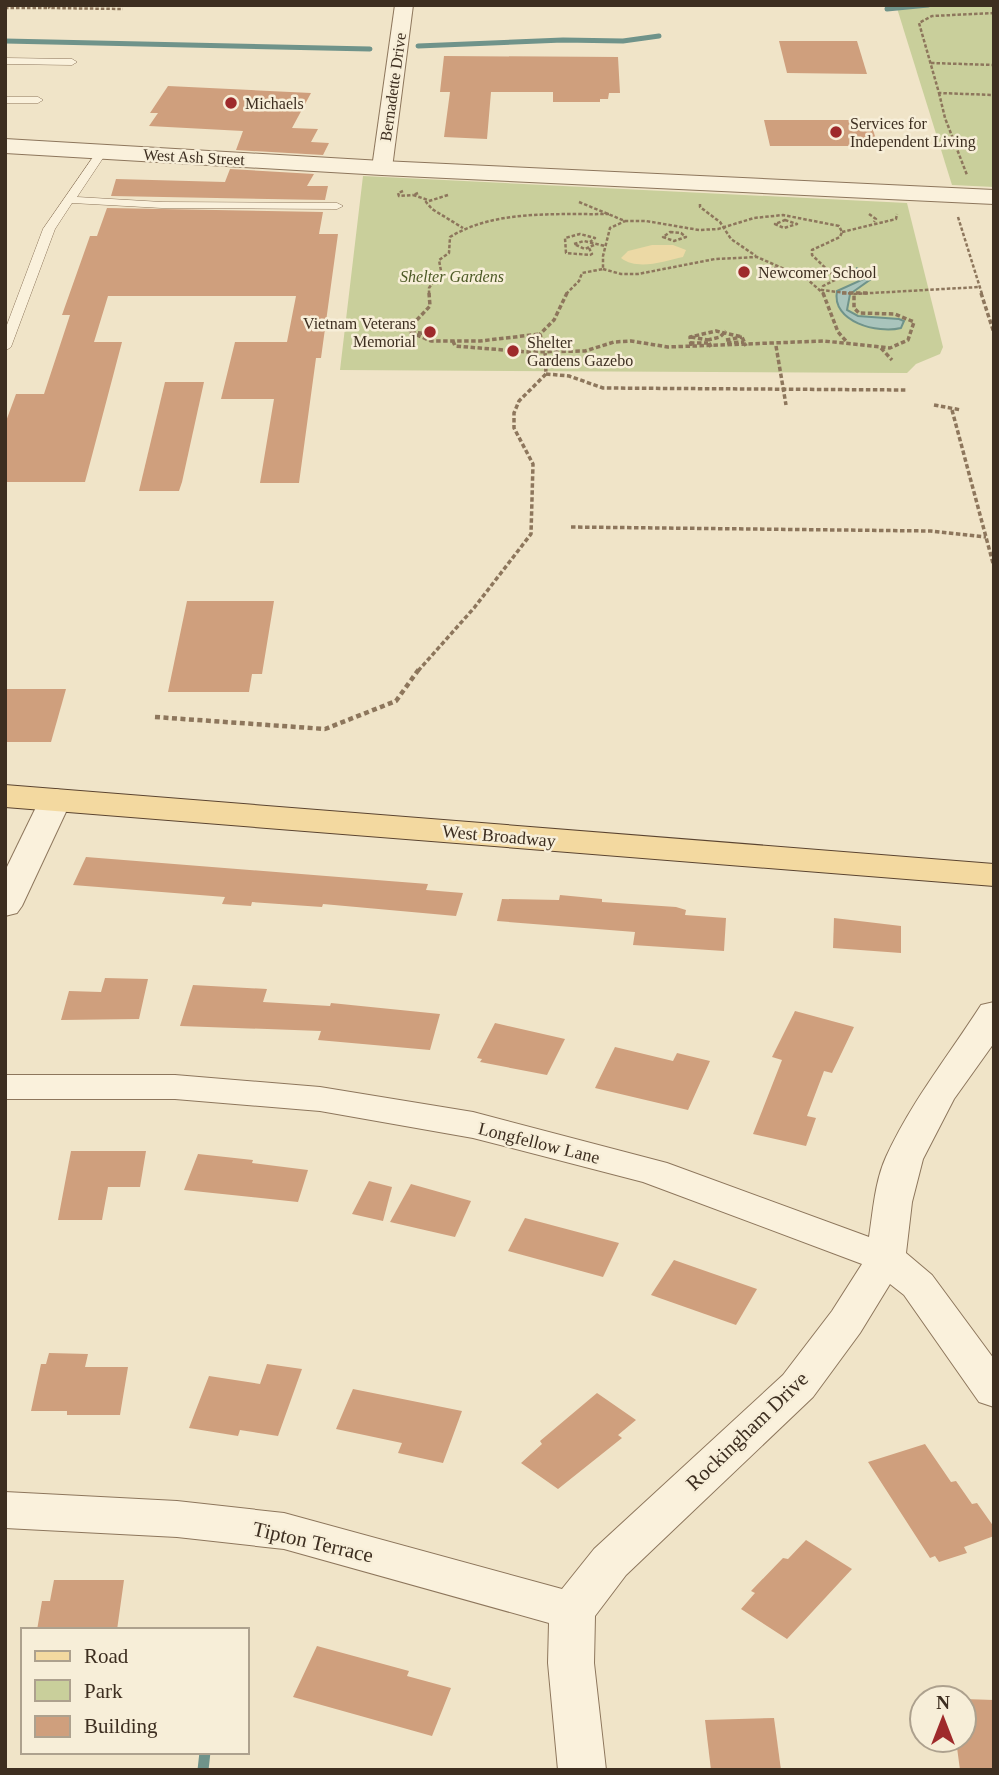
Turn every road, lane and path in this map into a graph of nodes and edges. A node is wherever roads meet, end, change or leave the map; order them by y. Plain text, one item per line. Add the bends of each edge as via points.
1 (404, 5) edge
2 (49, 7) edge
3 (5, 8) edge
4 (123, 9) dead end
5 (994, 13) edge
6 (5, 61) edge
7 (72, 62) dead end
8 (931, 63) junction
9 (994, 65) edge
10 (939, 93) junction
11 (994, 95) edge
12 (5, 100) edge
13 (38, 100) dead end
14 (5, 146) edge
15 (102, 152) junction
16 (382, 168) junction
17 (969, 179) dead end
18 (453, 194) dead end
19 (994, 197) edge
20 (71, 200) junction
21 (576, 201) dead end
22 (700, 201) dead end
23 (337, 206) dead end
24 (887, 210) dead end
25 (863, 213) dead end
26 (614, 214) junction
27 (960, 215) dead end
28 (784, 216) junction
29 (625, 221) junction
30 (874, 222) junction
31 (682, 227) junction
32 (463, 228) junction
33 (724, 228) junction
34 (678, 232) junction
35 (842, 232) junction
36 (584, 234) junction
37 (575, 243) junction
38 (564, 244) junction
39 (592, 244) junction
40 (605, 246) junction
41 (580, 248) junction
42 (589, 248) junction
43 (573, 254) junction
44 (757, 257) junction
45 (763, 268) dead end
46 (783, 268) junction
47 (603, 269) junction
48 (979, 287) junction
49 (822, 290) junction
50 (894, 290) junction
51 (902, 293) dead end
52 (853, 294) junction
53 (705, 330) junction
54 (726, 330) junction
55 (994, 333) edge
56 (540, 334) junction
57 (690, 337) junction
58 (713, 337) junction
59 (720, 337) junction
60 (742, 337) junction
61 (453, 341) junction
62 (708, 341) junction
63 (847, 342) junction
64 (725, 343) junction
65 (745, 344) junction
66 (690, 345) junction
67 (776, 346) junction
68 (712, 347) junction
69 (5, 348) edge
70 (880, 348) junction
71 (545, 351) junction
72 (892, 360) dead end
73 (546, 374) junction
74 (784, 390) junction
75 (905, 390) dead end
76 (786, 405) dead end
77 (934, 405) dead end
78 (952, 410) junction
79 (961, 410) dead end
80 (571, 527) dead end
81 (986, 537) junction
82 (994, 567) edge
83 (155, 717) dead end
84 (5, 796) edge
85 (56, 799) junction
86 (994, 875) edge
87 (5, 906) edge
88 (994, 1013) edge
89 (5, 1087) edge
90 (886, 1258) junction
91 (994, 1391) edge
92 (5, 1510) edge
93 (572, 1611) junction
94 (582, 1770) edge

1 - 16 street, Bernadette Drive
2 - 3 path
2 - 4 path
5 - 8 path via 922,19 919,24
6 - 7 lane
8 - 9 path
8 - 10 path
10 - 11 path
10 - 17 path
12 - 13 lane
14 - 15 street, West Ash Street
15 - 16 street, West Ash Street
15 - 20 lane
16 - 19 street, West Ash Street
18 - 32 path via 426,202
20 - 23 lane
20 - 69 lane via 49,229
21 - 26 path
22 - 33 path via 700,207
24 - 30 path via 898,216
25 - 30 path via 874,217
26 - 29 path
26 - 32 path via 531,217
27 - 48 path
28 - 28 path via 775,224 785,228 797,224
28 - 33 path via 754,218
28 - 35 path via 839,226
29 - 31 path
29 - 40 path via 610,228
30 - 35 path
31 - 33 path
31 - 34 path
32 - 61 path via 450,237 449,253 439,260 441,271 428,290 429,306 411,332 431,341
33 - 44 path via 731,239
34 - 34 path via 667,233 663,237 685,238
35 - 49 path via 811,250 837,279
36 - 37 path
36 - 38 path via 567,237
36 - 39 path via 594,236
37 - 38 path
37 - 39 path
37 - 41 path
38 - 43 path via 566,253
39 - 40 path
39 - 42 path
40 - 47 path
41 - 42 path
41 - 43 path
42 - 43 path via 590,255
44 - 46 path
44 - 47 path via 705,260 638,274
45 - 46 path
46 - 49 path
47 - 56 path via 582,273 578,285 563,297 554,322
48 - 50 path
48 - 55 path
49 - 52 path
49 - 63 path
50 - 51 path
50 - 52 path
52 - 70 path via 859,313 895,314 914,322 908,340
53 - 54 path
53 - 57 path
53 - 58 path
54 - 59 path
54 - 60 path
56 - 61 path
56 - 71 path
57 - 62 path
57 - 66 path
58 - 59 path
58 - 62 path
59 - 64 path
60 - 64 path
60 - 65 path
61 - 71 path via 455,346
62 - 66 path
62 - 68 path
63 - 67 path
63 - 70 path
64 - 65 path
64 - 68 path
65 - 67 path
66 - 68 path
66 - 71 path via 631,341 580,351
67 - 74 path
70 - 72 path
71 - 73 path
73 - 74 path via 569,376 603,388
73 - 83 path via 519,401 514,413 514,428 533,464 531,534 396,701 313,730
74 - 75 path
74 - 76 path
77 - 78 path
78 - 79 path
78 - 81 path
80 - 81 path via 931,531
81 - 82 path
84 - 85 main road, West Broadway
85 - 86 main road, West Broadway
85 - 87 street
88 - 90 street, Rockingham Drive via 938,1096 904,1158 892,1202
89 - 90 street, Longfellow Lane via 175,1087 320,1099 472,1125 654,1172
90 - 91 street, Longfellow Lane via 918,1285
90 - 93 street, Rockingham Drive via 846,1322 798,1385 610,1562
92 - 93 street, Tipton Terrace via 177,1519 284,1531
93 - 94 street via 571,1663

